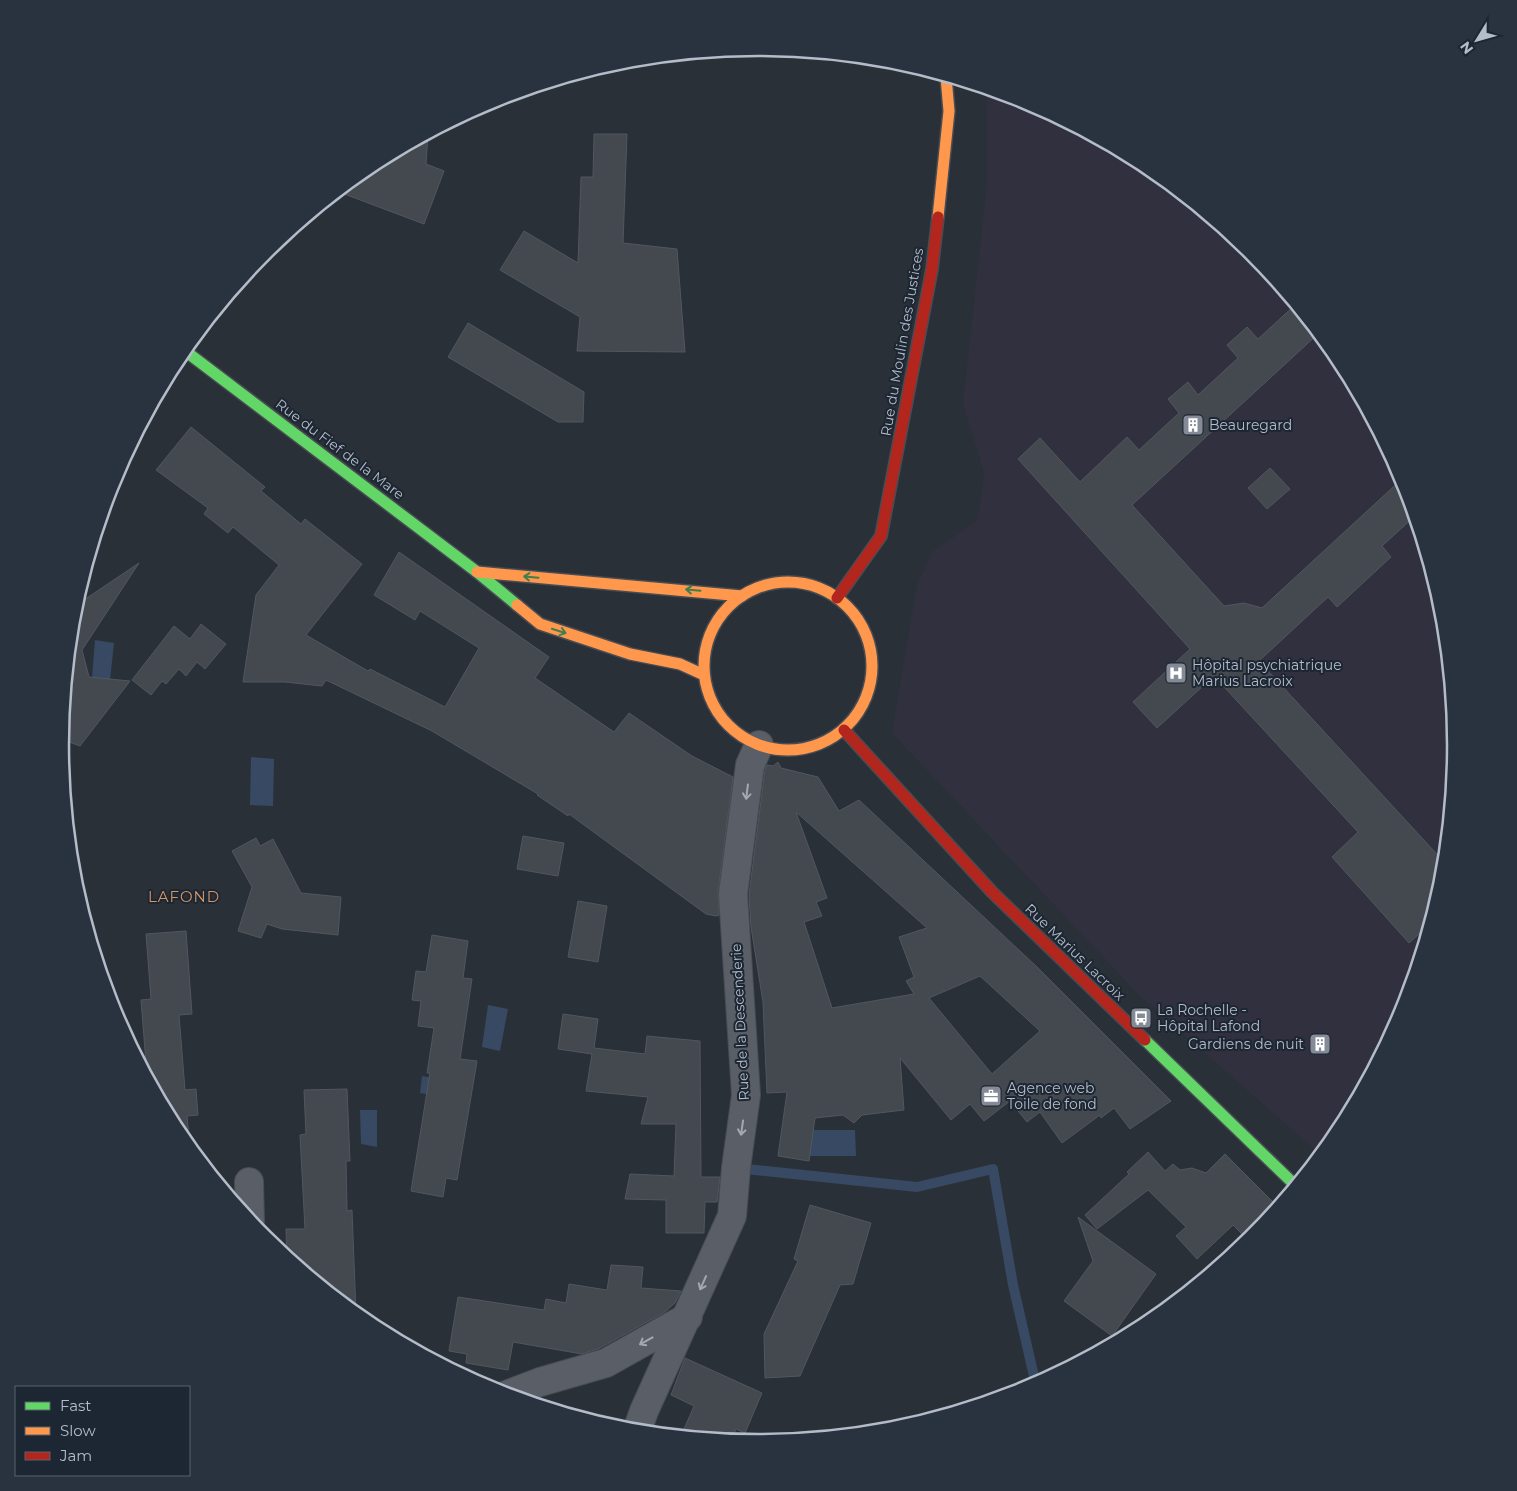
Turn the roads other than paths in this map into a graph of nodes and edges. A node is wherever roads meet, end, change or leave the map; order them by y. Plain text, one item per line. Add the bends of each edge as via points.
1 (947, 83) edge
2 (191, 355) edge
3 (478, 572) junction
4 (742, 596) junction
5 (837, 598) junction
6 (704, 675) junction
7 (844, 730) junction
8 (759, 745) junction
9 (249, 1182) dead end
10 (1292, 1182) edge
11 (250, 1210) edge
12 (688, 1317) junction
13 (518, 1391) edge
14 (640, 1424) edge

1 - 5 main road, Rue du Moulin des Justices via 949,111 932,269 881,536
2 - 3 main road, Rue du Fief de la Mare
4 -> 3 main road
3 -> 6 main road, Rue du Fief de la Mare via 540,624 630,654 680,664
4 - 5 main road via 765,585 790,582 815,586
4 - 6 main road via 724,611 712,630 705,652
5 - 7 main road via 866,634 872,659 870,686 861,710
6 - 8 main road via 710,698 722,718 738,734
7 - 8 main road via 825,742 804,749 781,750
7 - 10 main road, Rue Marius Lacroix via 992,892
8 -> 12 street, Rue de la Descenderie via 750,765 733,894 746,1095 732,1216
9 - 11 street
12 -> 13 street via 606,1363
12 - 14 street, Rue de la Descenderie

